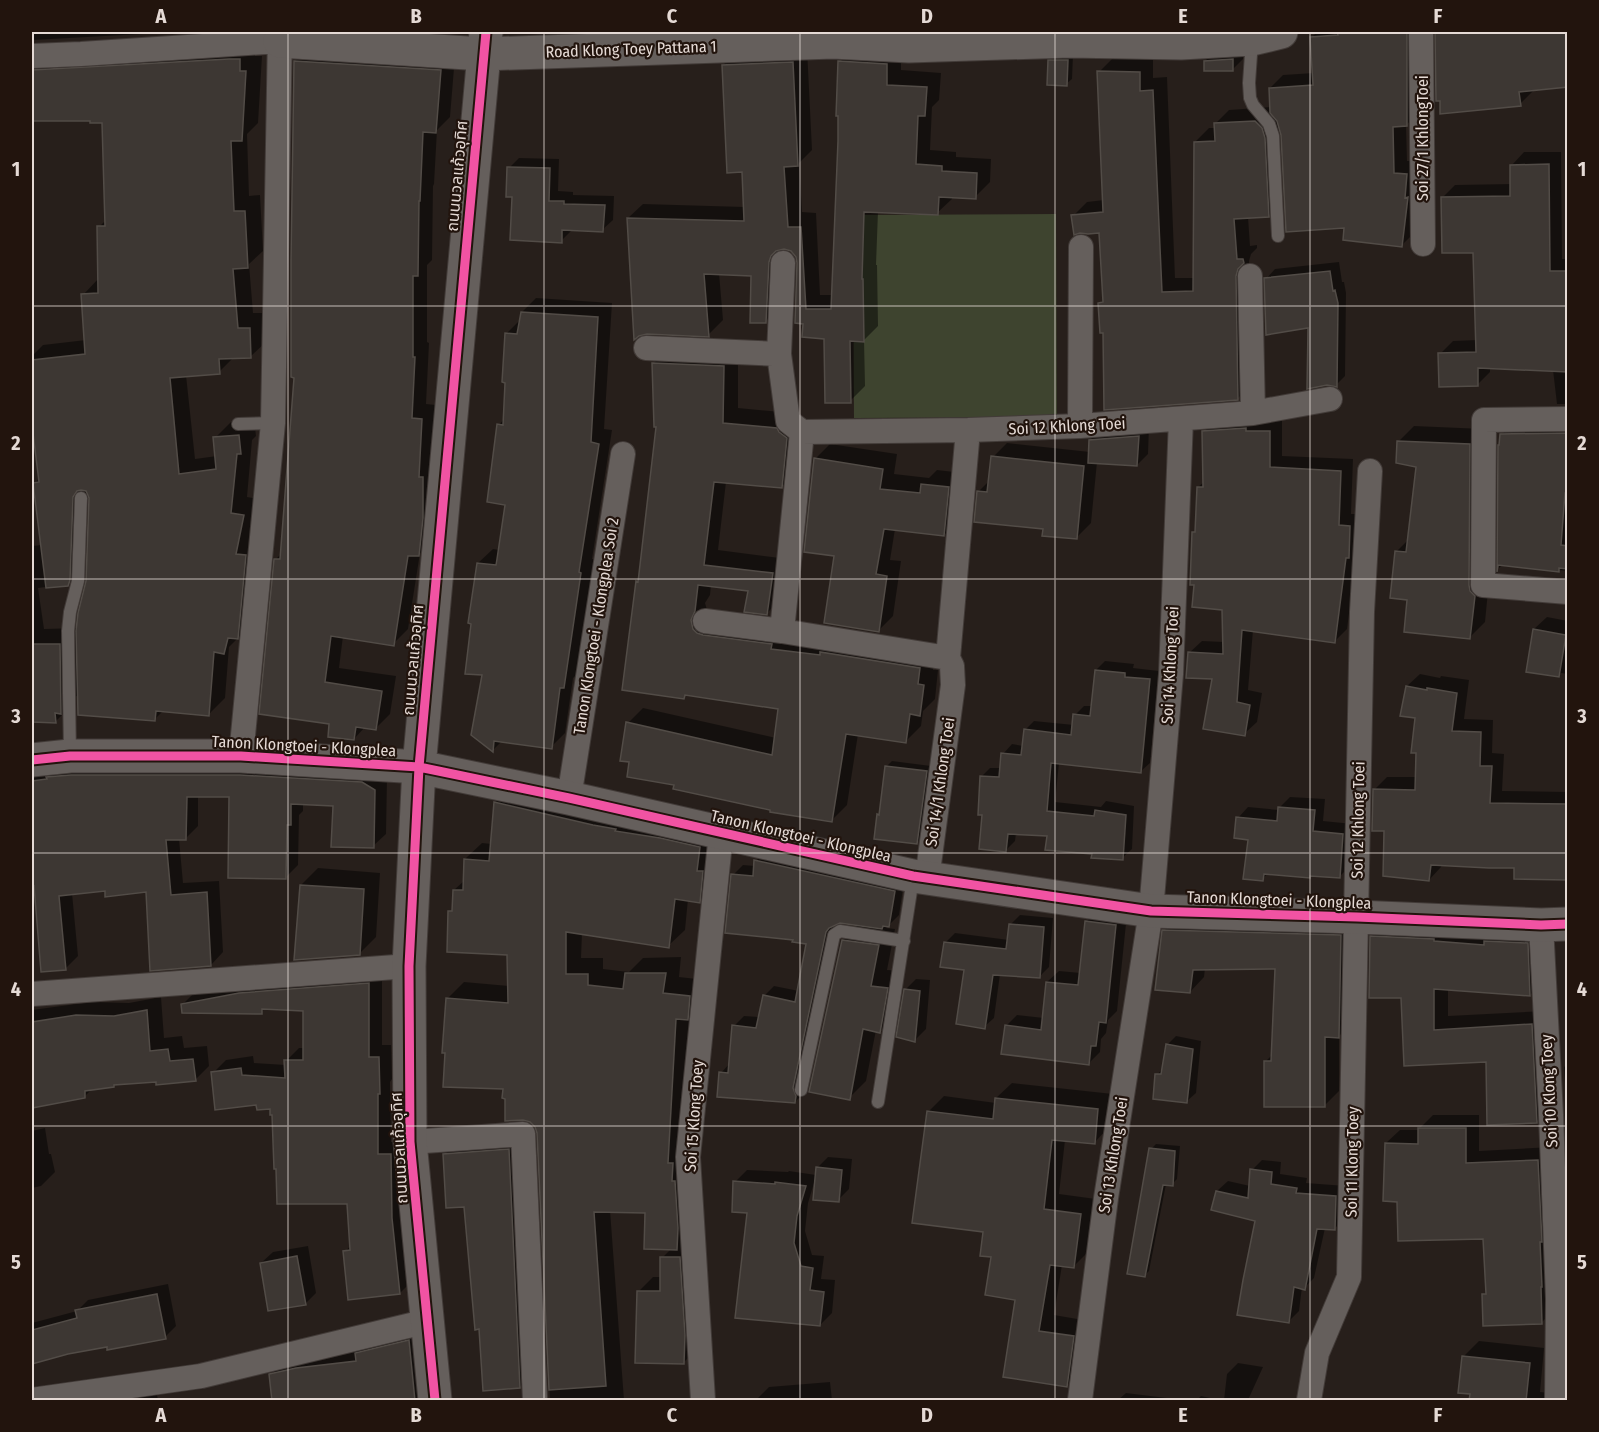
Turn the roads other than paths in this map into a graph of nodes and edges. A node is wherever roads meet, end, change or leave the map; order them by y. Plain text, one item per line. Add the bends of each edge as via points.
1 (1421, 32) edge
2 (1262, 34) edge
3 (280, 36) edge
4 (1070, 36) edge
5 (909, 39) edge
6 (81, 43) edge
7 (485, 43) edge
8 (32, 56) edge
9 (1278, 236) dead end
10 (1423, 244) dead end
11 (1081, 247) dead end
12 (783, 263) dead end
13 (1250, 276) dead end
14 (646, 348) dead end
15 (779, 354) junction
16 (1330, 399) dead end
17 (1253, 413) junction
18 (1181, 419) junction
19 (1568, 419) edge
20 (273, 423) junction
21 (238, 424) dead end
22 (1080, 426) junction
23 (968, 430) junction
24 (802, 432) junction
25 (623, 454) dead end
26 (1370, 471) dead end
27 (81, 498) dead end
28 (1568, 592) edge
29 (705, 621) dead end
30 (782, 631) junction
31 (948, 658) junction
32 (70, 756) junction
33 (241, 756) junction
34 (32, 760) edge
35 (419, 767) junction
36 (569, 798) junction
37 (721, 833) junction
38 (920, 878) junction
39 (1151, 911) junction
40 (1357, 917) junction
41 (1554, 924) edge
42 (904, 941) junction
43 (409, 966) junction
44 (32, 994) edge
45 (801, 1090) dead end
46 (878, 1102) dead end
47 (1559, 1115) edge
48 (410, 1142) junction
49 (428, 1321) junction
50 (104, 1395) edge
51 (32, 1400) edge
52 (435, 1401) edge
53 (535, 1401) edge
54 (703, 1401) edge
55 (1080, 1401) edge
56 (1309, 1401) edge
57 (1557, 1401) edge

1 - 10 street, Soi 27/1 KhlongToei
2 - 4 street, Road Klong Toey Pattana 1 via 1181,43
2 - 9 lane via 1250,83 1251,99 1273,136
3 - 6 street
3 - 7 street, Road Klong Toey Pattana 1
3 - 20 street
4 - 5 street, Road Klong Toey Pattana 1
5 - 7 street, Road Klong Toey Pattana 1
6 - 8 street
7 - 35 street, ถนนนวลแก้วอุทิศ
11 - 22 street
12 - 15 street
13 - 17 street
14 - 15 street
15 - 24 street via 788,421
16 - 17 street, Soi 12 Khlong Toei
17 - 18 street, Soi 12 Khlong Toei
18 - 22 street, Soi 12 Khlong Toei
18 - 39 street, Soi 14 Khlong Toei via 1171,674
19 - 28 street via 1484,420 1483,585
20 - 21 lane
20 - 33 street
22 - 23 street, Soi 12 Khlong Toei
23 - 24 street, Soi 12 Khlong Toei
23 - 31 street, Soi 14/1 Khlong Toei
24 - 30 street
25 - 36 street, Tanon Klongtoei - Klongplea Soi 2
26 - 40 street, Soi 12 Khlong Toei via 1362,612
27 - 32 lane via 78,581 68,631
29 - 30 street
30 - 31 street
31 - 38 street, Soi 14/1 Khlong Toei via 953,685
32 - 33 street, Tanon Klongtoei - Klongplea
32 - 34 street, Tanon Klongtoei - Klongplea
33 - 35 street, Tanon Klongtoei - Klongplea
35 - 36 street, Tanon Klongtoei - Klongplea
35 - 43 street, ถนนนวลแก้วอุทิศ
36 - 37 street, Tanon Klongtoei - Klongplea
37 - 38 street, Tanon Klongtoei - Klongplea
37 - 54 street, Soi 15 Klong Toey via 688,1157
38 - 39 street, Tanon Klongtoei - Klongplea
38 - 42 lane
39 - 40 street, Tanon Klongtoei - Klongplea
39 - 55 street, Soi 13 Khlong Toei via 1106,1198
40 - 41 street, Tanon Klongtoei - Klongplea
40 - 56 street, Soi 11 Klong Toey via 1349,1277 1317,1353
41 - 47 street, Soi 10 Klong Toey
42 - 45 lane via 840,931 834,935
42 - 46 lane
43 - 44 street
43 - 48 street, ถนนนวลแก้วอุทิศ
47 - 57 street, Soi 10 Klong Toey
48 - 49 street, ถนนนวลแก้วอุทิศ
48 - 53 street via 523,1134
49 - 50 street via 201,1376
49 - 52 street, ถนนนวลแก้วอุทิศ
50 - 51 street

